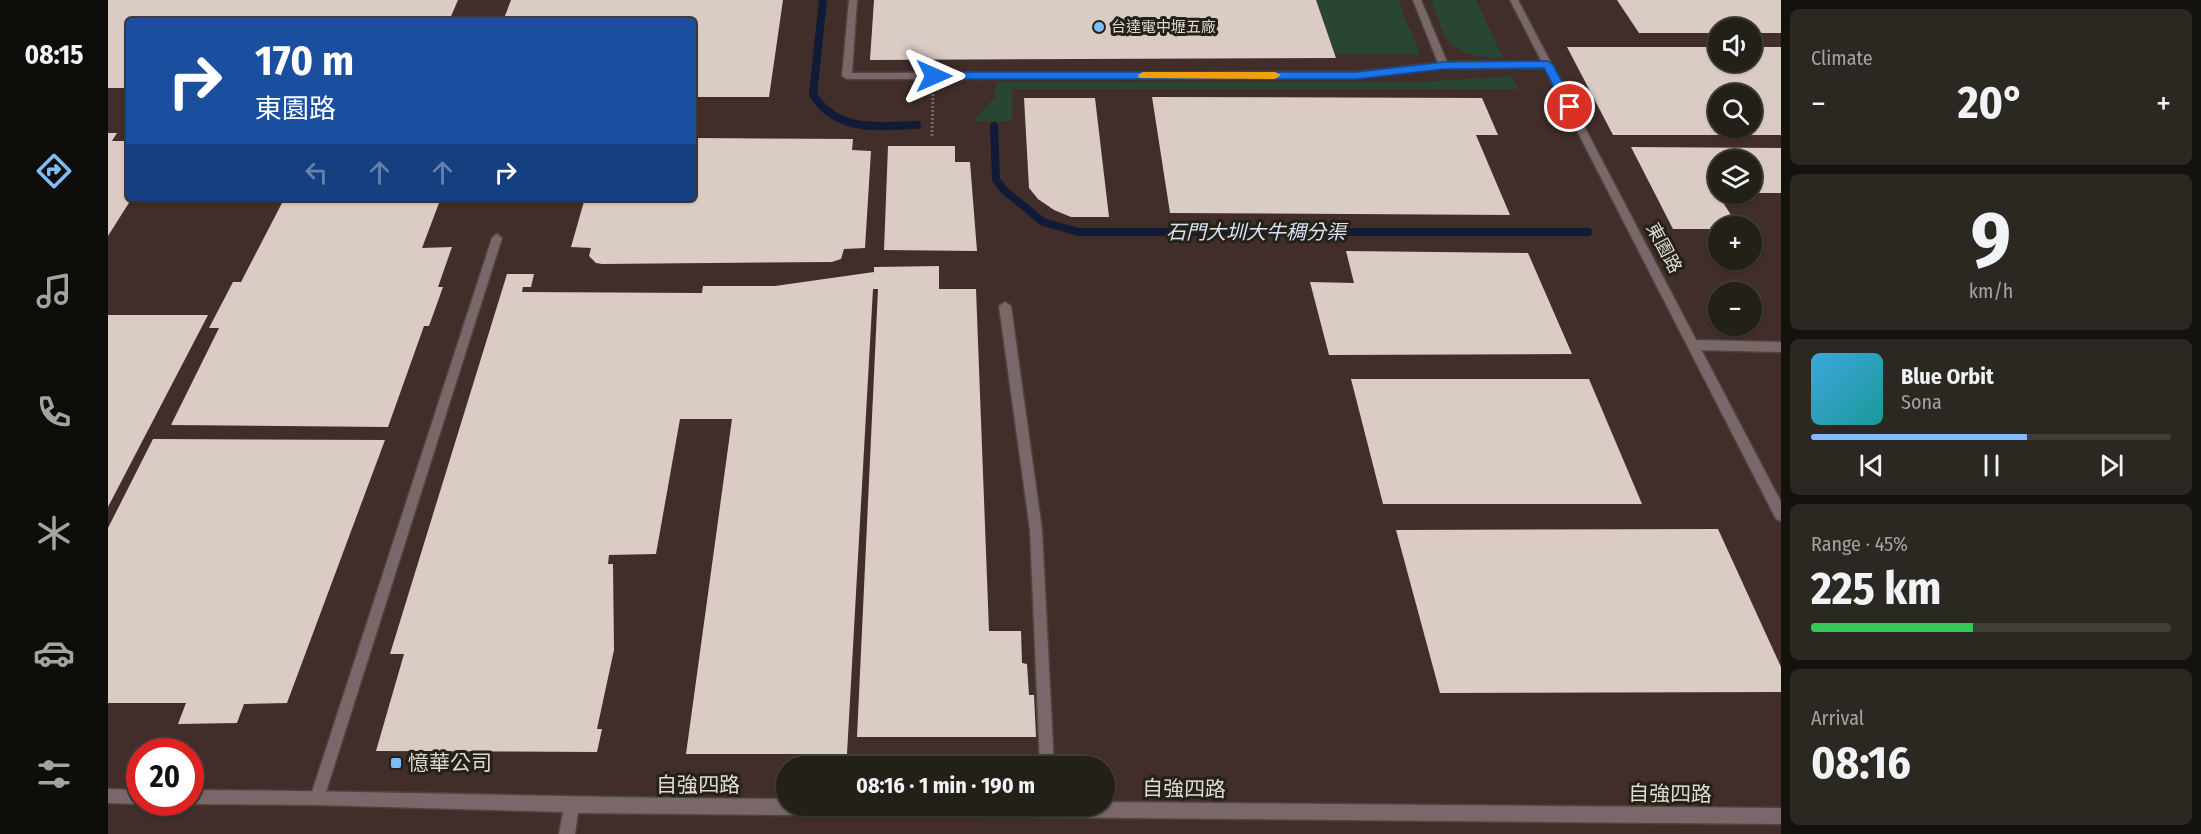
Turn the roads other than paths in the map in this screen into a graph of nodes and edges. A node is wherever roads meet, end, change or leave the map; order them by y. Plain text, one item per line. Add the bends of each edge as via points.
1 (853, 0) edge
2 (1417, 0) edge
3 (1514, 0) edge
4 (1444, 65) junction
5 (1548, 65) junction
6 (496, 238) dead end
7 (1005, 306) dead end
8 (1695, 345) junction
9 (1781, 347) edge
10 (1781, 515) edge
11 (1047, 756) edge
12 (108, 796) edge
13 (126, 796) edge
14 (204, 797) edge
15 (317, 798) junction
16 (572, 805) junction
17 (776, 806) edge
18 (1115, 808) edge
19 (1781, 816) edge
20 (567, 834) edge

1 - 4 street via 847,76 1357,75
2 - 4 street
3 - 5 street, 東園路
4 - 5 street
5 - 8 street, 東園路
6 - 15 street
7 - 11 street via 1036,530
8 - 9 street
8 - 10 street, 東園路
12 - 13 street
14 - 15 street, 自強四路
15 - 16 street, 自強四路
16 - 17 street, 自強四路
16 - 20 street
18 - 19 street, 自強四路

